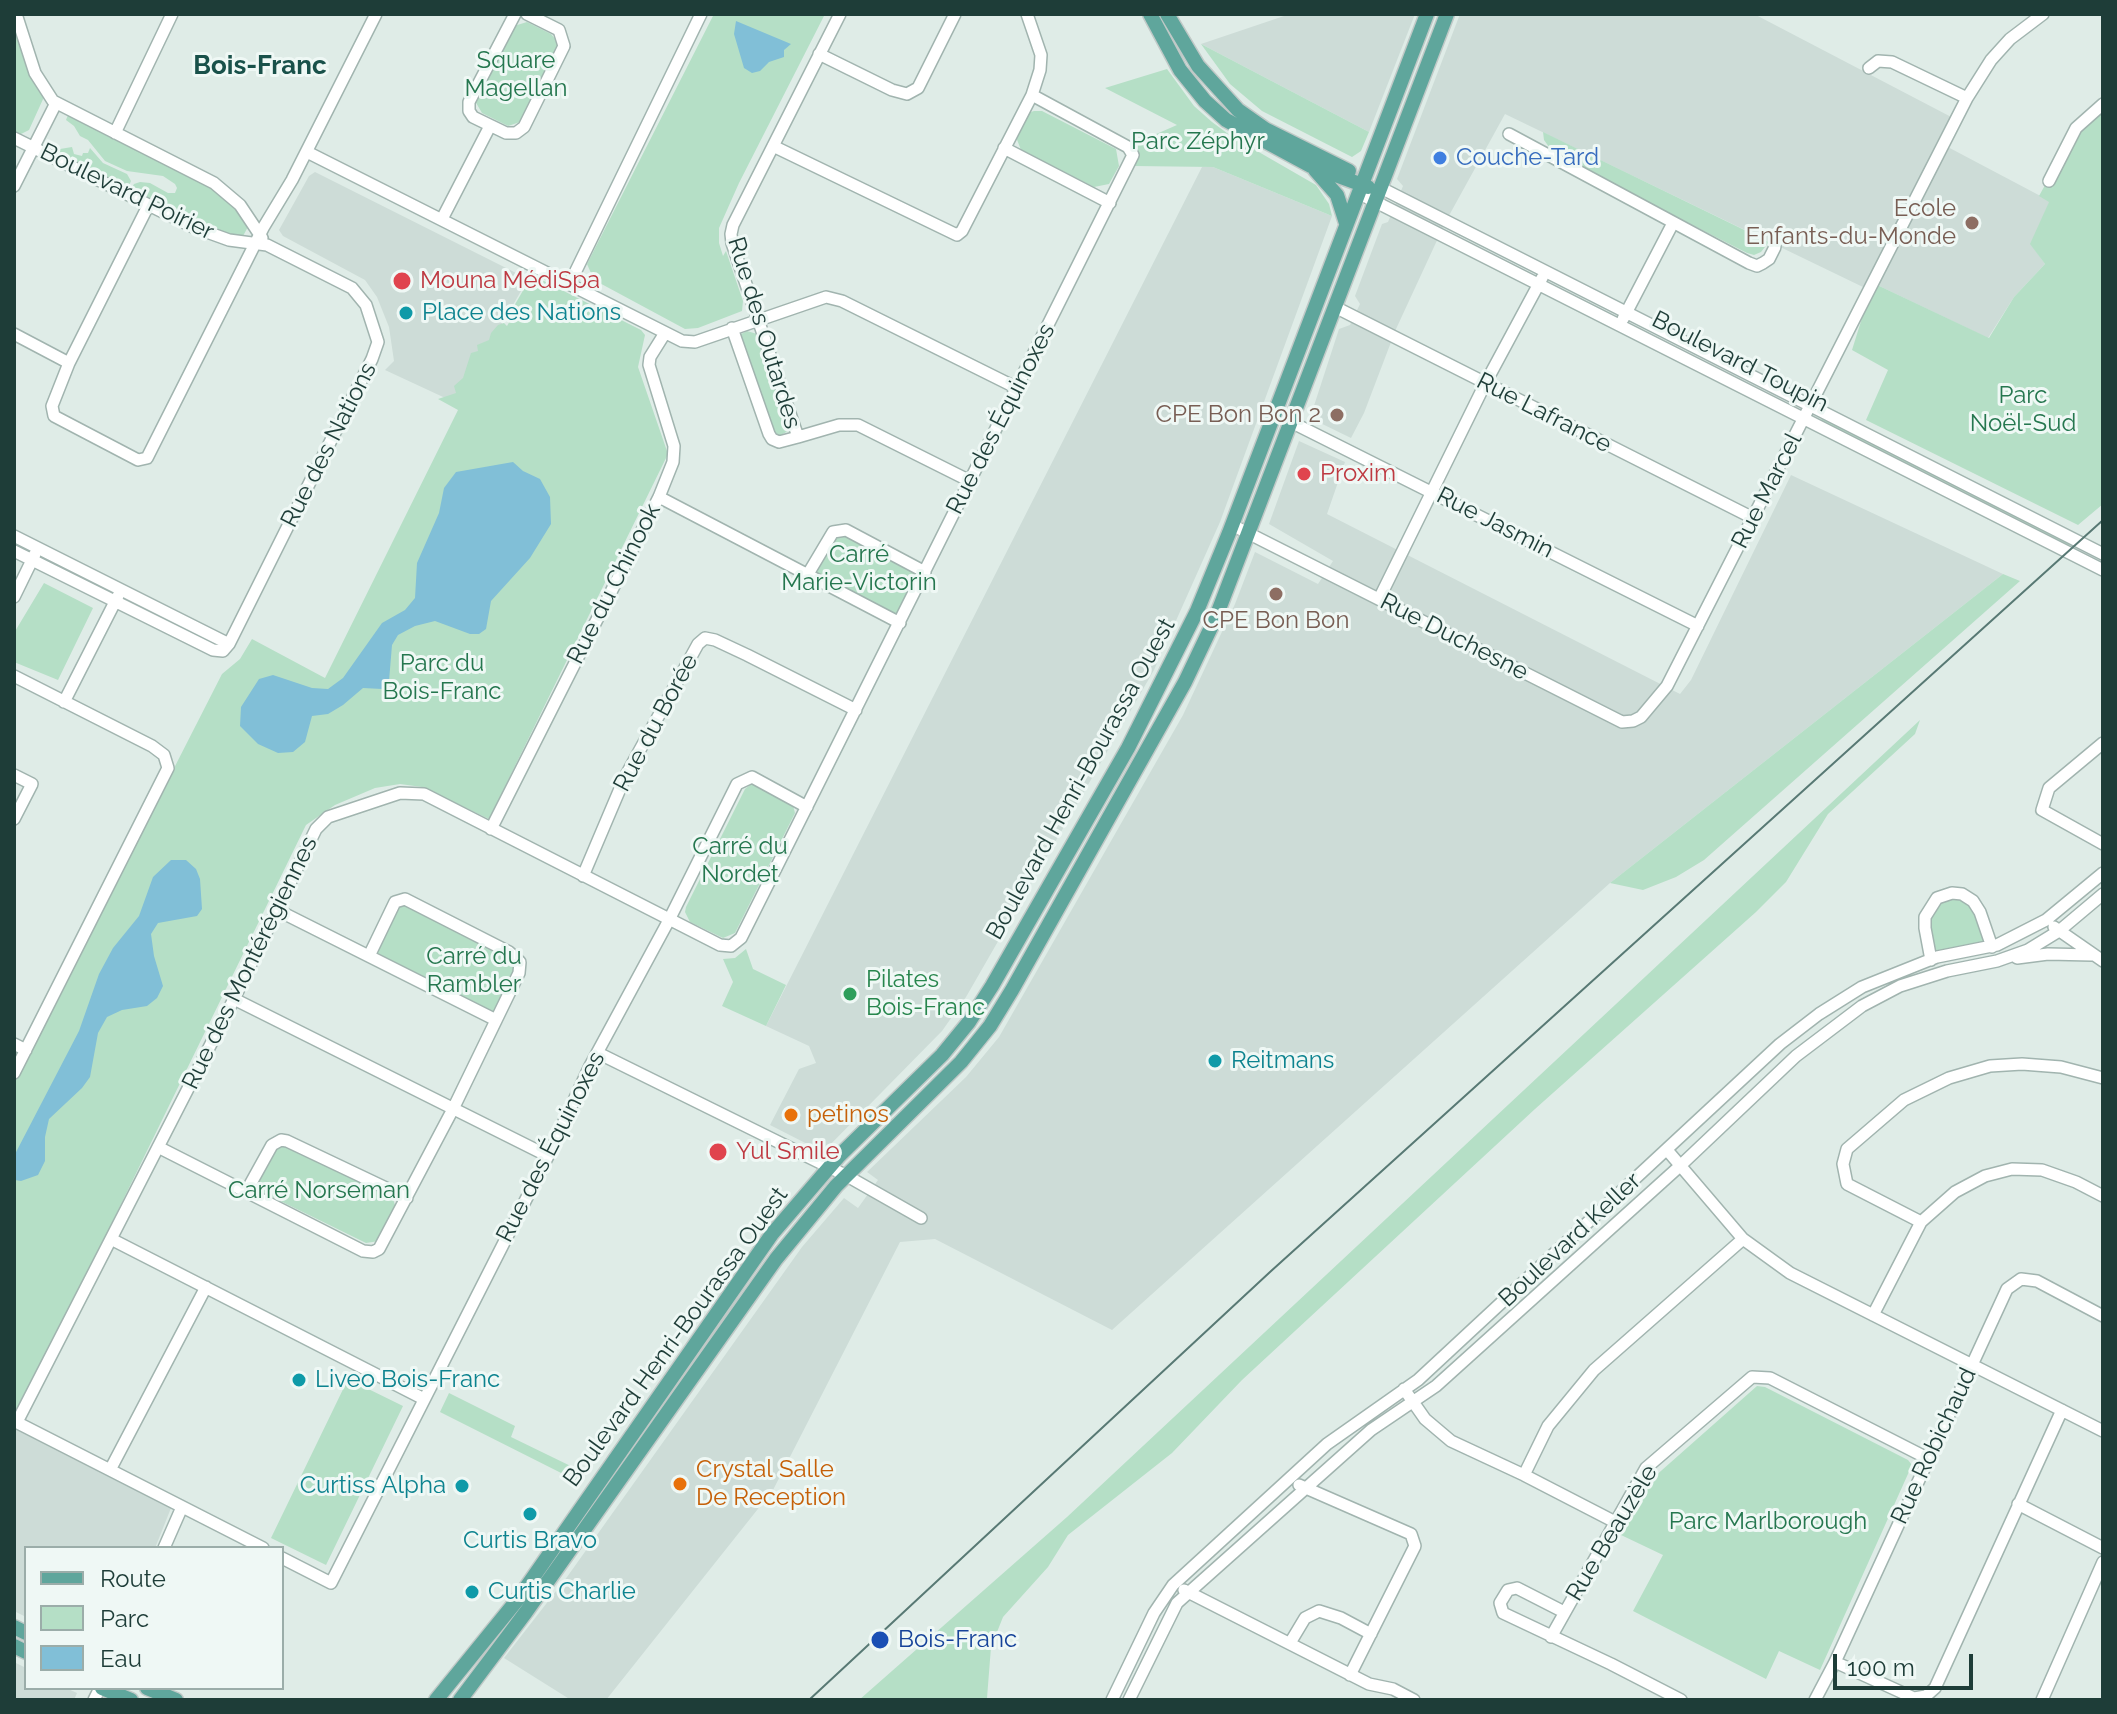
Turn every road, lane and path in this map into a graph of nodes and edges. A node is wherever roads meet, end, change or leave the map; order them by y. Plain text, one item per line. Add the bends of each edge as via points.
1 (16, 14) edge
2 (172, 14) edge
3 (376, 14) edge
4 (515, 14) edge
5 (527, 14) edge
6 (701, 14) edge
7 (840, 14) edge
8 (955, 14) edge
9 (1027, 14) edge
10 (1150, 14) edge
11 (1167, 14) edge
12 (1427, 14) edge
13 (1447, 14) edge
14 (2043, 14) edge
15 (819, 54) junction
16 (1869, 68) dead end
17 (1032, 95) junction
18 (1967, 98) junction
19 (56, 103) junction
20 (2103, 104) edge
21 (490, 126) junction
22 (115, 133) junction
23 (1509, 134) dead end
24 (14, 138) edge
25 (773, 146) junction
26 (33, 147) junction
27 (1004, 148) junction
28 (307, 152) junction
29 (1311, 166) junction
30 (2049, 181) dead end
31 (14, 186) edge
32 (1361, 186) junction
33 (1378, 195) junction
34 (1110, 203) junction
35 (148, 206) junction
36 (442, 219) junction
37 (1673, 223) junction
38 (1346, 224) junction
39 (260, 241) junction
40 (1775, 247) dead end
41 (1546, 271) junction
42 (570, 283) junction
43 (1539, 285) junction
44 (1335, 307) junction
45 (1627, 312) junction
46 (759, 319) junction
47 (1620, 326) junction
48 (732, 328) junction
49 (665, 333) junction
50 (14, 334) edge
51 (69, 363) junction
52 (1485, 384) junction
53 (1017, 388) junction
54 (1811, 406) junction
55 (1804, 419) junction
56 (1291, 422) junction
57 (798, 437) junction
58 (970, 481) junction
59 (1432, 492) junction
60 (659, 497) junction
61 (1753, 518) junction
62 (1232, 525) junction
63 (1250, 534) junction
64 (14, 536) edge
65 (38, 549) junction
66 (14, 551) edge
67 (2103, 554) edge
68 (32, 560) junction
69 (2103, 570) edge
70 (925, 572) junction
71 (808, 574) junction
72 (118, 595) junction
73 (14, 597) edge
74 (1379, 599) junction
75 (900, 623) junction
76 (1698, 626) junction
77 (14, 676) edge
78 (1667, 686) joint
79 (64, 702) junction
80 (856, 710) junction
81 (2103, 743) edge
82 (14, 775) edge
83 (17, 806) edge
84 (807, 807) junction
85 (14, 819) edge
86 (491, 829) junction
87 (2103, 844) edge
88 (2103, 873) edge
89 (583, 876) junction
90 (2103, 894) edge
91 (277, 910) junction
92 (669, 920) junction
93 (2046, 920) junction
94 (2059, 931) junction
95 (731, 946) joint
96 (1992, 947) junction
97 (369, 956) junction
98 (2098, 958) edge
99 (1931, 960) junction
100 (1998, 960) junction
101 (234, 999) junction
102 (496, 1020) junction
103 (20, 1047) edge
104 (598, 1053) junction
105 (14, 1073) edge
106 (2103, 1078) edge
107 (453, 1109) junction
108 (158, 1147) junction
109 (1667, 1150) junction
110 (548, 1156) junction
111 (1681, 1165) junction
112 (829, 1168) junction
113 (847, 1176) junction
114 (246, 1192) junction
115 (2103, 1196) edge
116 (407, 1198) junction
117 (921, 1218) dead end
118 (1921, 1222) junction
119 (111, 1239) junction
120 (1743, 1239) junction
121 (206, 1287) junction
122 (1873, 1315) junction
123 (2103, 1316) edge
124 (1971, 1364) junction
125 (1404, 1389) junction
126 (424, 1399) junction
127 (1413, 1403) junction
128 (2062, 1410) junction
129 (16, 1422) edge
130 (2103, 1431) edge
131 (1927, 1458) junction
132 (110, 1470) junction
133 (1524, 1475) junction
134 (1288, 1478) junction
135 (1304, 1488) junction
136 (2018, 1504) junction
137 (182, 1507) junction
138 (1617, 1523) junction
139 (165, 1546) edge
140 (259, 1546) edge
141 (2103, 1548) edge
142 (284, 1559) edge
143 (2103, 1562) edge
144 (1173, 1585) junction
145 (1188, 1592) junction
146 (1564, 1612) junction
147 (1371, 1634) junction
148 (1551, 1637) junction
149 (1290, 1643) junction
150 (1835, 1662) junction
151 (1350, 1675) junction
152 (106, 1690) edge
153 (152, 1690) edge
154 (131, 1700) edge
155 (176, 1700) edge
156 (436, 1700) edge
157 (460, 1700) edge
158 (1112, 1700) edge
159 (1129, 1700) edge
160 (1414, 1700) edge
161 (1681, 1700) edge
162 (1815, 1700) edge
163 (2042, 1700) edge

1 - 19 street, Boulevard Poirier via 39,80
2 - 22 street
3 - 28 street
4 - 21 street via 469,102 473,117
5 - 21 street via 559,30 564,46 521,131 506,133
6 - 42 street
7 - 15 street, Rue des Outardes
8 - 15 street via 918,88 907,94
9 - 17 street via 1042,61
10 - 29 main road via 1174,61 1215,111
11 - 32 main road via 1198,66 1244,116
12 - 32 main road, Boulevard Henri-Bourassa Ouest
13 - 33 main road, Boulevard Henri-Bourassa Ouest
14 - 18 street, Rue Marcel via 1991,60
15 - 25 street, Rue des Outardes
16 - 18 street via 1878,61 1892,62
17 - 27 street
17 - 34 street, Rue des Équinoxes via 1128,147 1133,155
18 - 54 street, Rue Marcel
19 - 22 street, Boulevard Poirier
19 - 26 street
20 - 30 street via 2076,128
21 - 36 street
22 - 39 street, Boulevard Poirier via 214,183 240,205
23 - 37 street
24 - 26 street, Boulevard Poirier
25 - 27 street via 957,235
25 - 46 street, Rue des Outardes via 731,234
26 - 31 street
26 - 35 street, Boulevard Poirier
27 - 34 street
28 - 36 street
28 - 39 street
29 - 32 main road
29 - 38 main road via 1337,195
32 - 33 main road, Boulevard Toupin
32 - 38 main road, Boulevard Henri-Bourassa Ouest
33 - 41 street, Boulevard Toupin
33 - 43 street, Boulevard Toupin
33 - 44 main road, Boulevard Henri-Bourassa Ouest
34 - 53 street, Rue des Équinoxes
35 - 39 street, Boulevard Poirier via 229,240
35 - 51 street
36 - 42 street
37 - 40 street via 1757,266
37 - 45 street
38 - 62 main road, Boulevard Henri-Bourassa Ouest
39 - 51 street via 147,458 138,460 54,416 52,406
39 - 72 street, Rue des Nations via 355,290 366,305 378,345 229,644
41 - 43 street
41 - 45 street, Boulevard Toupin
42 - 49 street
43 - 47 street, Boulevard Toupin
43 - 52 street
44 - 52 street, Rue Lafrance
44 - 56 main road, Boulevard Henri-Bourassa Ouest
45 - 47 street
45 - 54 street, Boulevard Toupin
46 - 48 street
46 - 53 street via 826,297 842,301
46 - 57 street, Rue des Outardes
47 - 55 street, Boulevard Toupin
48 - 49 street via 695,342
48 - 57 street, Rue des Outardes via 772,439
49 - 60 street, Rue du Chinook via 649,365 675,455
50 - 51 street
52 - 59 street
52 - 61 street, Rue Lafrance
53 - 58 street, Rue des Équinoxes
54 - 55 street, Rue Marcel
54 - 67 street, Boulevard Toupin
55 - 61 street, Rue Marcel
55 - 69 street, Boulevard Toupin
56 - 59 street, Rue Jasmin
56 - 63 main road, Boulevard Henri-Bourassa Ouest
57 - 58 street via 858,425
58 - 70 street, Rue des Équinoxes
59 - 74 street
59 - 76 street, Rue Jasmin
60 - 71 street
60 - 86 street, Rue du Chinook
61 - 76 street, Rue Marcel
62 - 63 street, Rue Duchesne
62 - 112 main road, Boulevard Henri-Bourassa Ouest via 1152,702 983,1002 942,1055
63 - 74 street, Rue Duchesne
63 - 113 main road, Boulevard Henri-Bourassa Ouest via 1185,682 999,1011 954,1070
64 - 65 street
65 - 68 street
65 - 72 street
66 - 68 street
68 - 72 street
68 - 73 street
70 - 71 street via 846,530 833,532
70 - 75 street, Rue des Équinoxes
71 - 75 street
72 - 79 street
74 - 78 street, Rue Duchesne via 1622,722 1641,717
75 - 80 street, Rue des Équinoxes
76 - 78 street, Rue Marcel
77 - 79 street
79 - 103 street via 152,746 164,755 168,768
80 - 84 street, Rue des Équinoxes
80 - 89 street, Rue du Borée via 705,638 625,777
81 - 87 street via 2049,788 2042,810
82 - 83 street via 32,784
83 - 85 street
84 - 92 street, Rue des Équinoxes via 752,777 737,784
84 - 95 street, Rue des Équinoxes via 741,938
86 - 89 street, Rue des Montérégiennes
86 - 91 street, Rue des Montérégiennes via 413,792 338,812 316,829
88 - 93 street, Boulevard Keller
89 - 92 street, Rue des Montérégiennes
90 - 94 street, Boulevard Keller
91 - 97 street
91 - 101 street, Rue des Montérégiennes
92 - 95 street, Rue des Montérégiennes
92 - 104 street, Rue des Équinoxes
93 - 94 street
93 - 96 street, Boulevard Keller
94 - 98 street
94 - 100 street, Boulevard Keller
96 - 99 street, Boulevard Keller
96 - 99 street via 1973,901 1952,893 1937,898 1925,917
97 - 102 street
97 - 102 street via 395,902 405,899 497,945 520,962
98 - 100 street via 2048,954
99 - 109 street, Boulevard Keller via 1862,987 1819,1014
100 - 111 street, Boulevard Keller via 1900,986 1862,1006 1796,1056
101 - 107 street
101 - 108 street, Rue des Montérégiennes
102 - 107 street
103 - 105 street
104 - 110 street, Rue des Équinoxes
104 - 112 street
106 - 118 street via 2061,1067 1990,1066 1904,1100 1847,1149 1843,1164 1847,1184
107 - 110 street
107 - 116 street
108 - 114 street
108 - 119 street, Rue des Montérégiennes
109 - 111 street
109 - 125 street, Boulevard Keller
110 - 126 street, Rue des Équinoxes
111 - 120 street
111 - 127 street, Boulevard Keller
112 - 113 street
112 - 156 main road, Boulevard Henri-Bourassa Ouest via 760,1250 518,1599
113 - 117 street
113 - 157 main road, Boulevard Henri-Bourassa Ouest via 751,1293
114 - 116 street via 272,1145 281,1140
114 - 116 street via 373,1252 384,1243
115 - 118 street via 2042,1170 2012,1169 1955,1192
118 - 122 street
119 - 121 street
119 - 129 street, Rue des Montérégiennes
120 - 122 street via 1790,1273
120 - 133 street via 1594,1370 1548,1426
121 - 126 street
121 - 132 street
122 - 124 street
123 - 124 street, Rue Robichaud via 2037,1281 2021,1279 2007,1289
124 - 128 street
124 - 131 street, Rue Robichaud
125 - 127 street
125 - 134 street, Boulevard Keller
126 - 142 street, Rue des Équinoxes via 331,1583
127 - 133 street via 1451,1441
127 - 135 street, Boulevard Keller via 1371,1430
128 - 130 street
128 - 136 street
129 - 132 street
131 - 138 street, Rue Beauzèle via 1757,1375 1646,1468
131 - 150 street, Rue Robichaud
132 - 137 street
133 - 138 street
134 - 135 street
134 - 144 street, Boulevard Keller
135 - 145 street, Boulevard Keller
135 - 147 street via 1411,1534 1415,1546
136 - 141 street
136 - 150 street via 1935,1688 1926,1696 1914,1698
137 - 139 street
137 - 140 street
138 - 146 street, Rue Beauzèle
143 - 163 street
144 - 145 street
144 - 158 street, Boulevard Keller
145 - 149 street
145 - 159 street, Boulevard Keller via 1177,1603
146 - 148 street, Rue Beauzèle
146 - 148 street via 1517,1588 1508,1590 1500,1603 1503,1613
147 - 149 street via 1319,1611 1305,1618
147 - 151 street
148 - 161 street
149 - 151 street
150 - 162 street, Rue Robichaud
151 - 160 street
152 - 154 main road
153 - 155 main road

